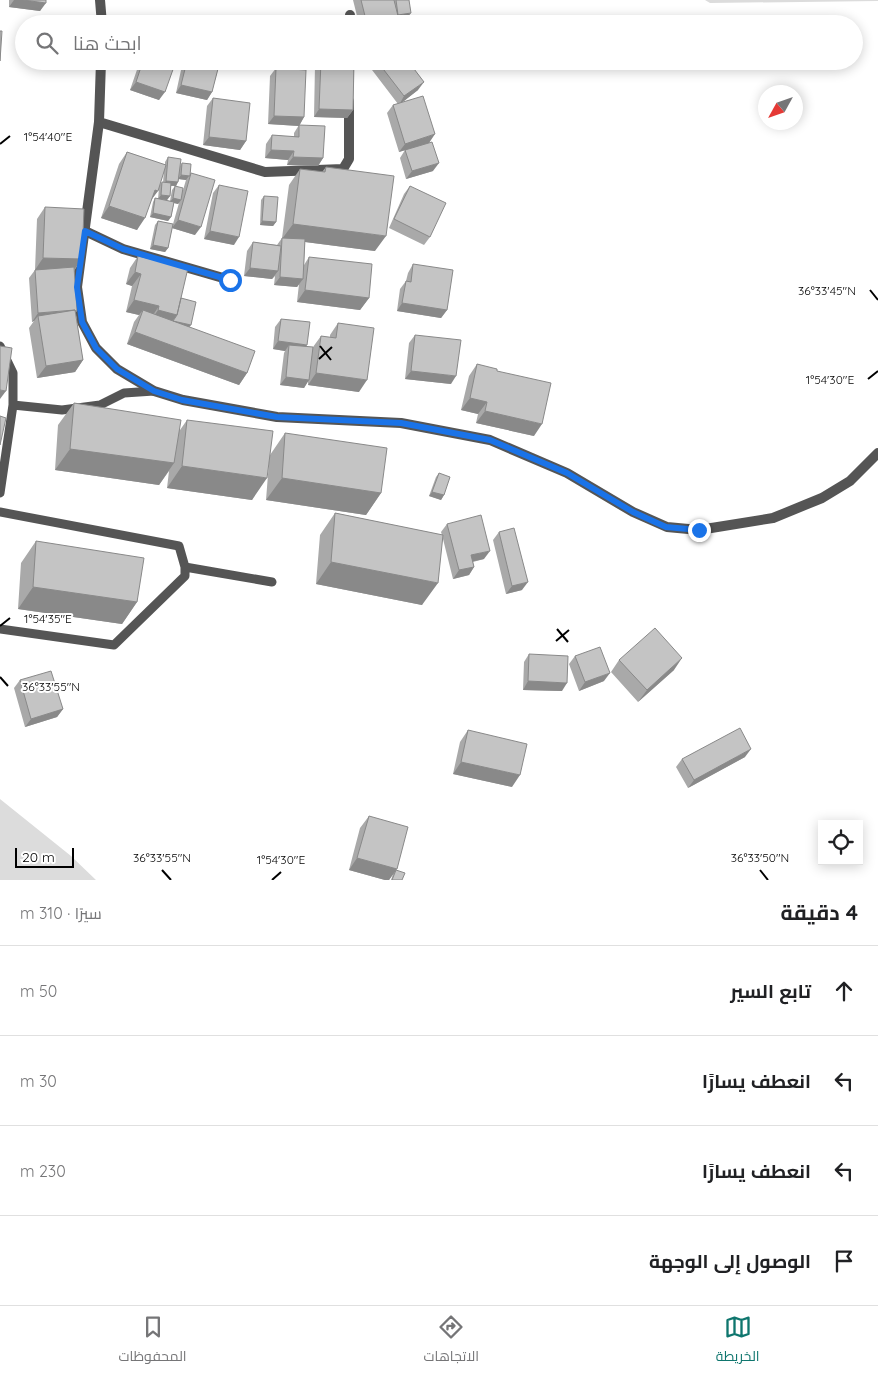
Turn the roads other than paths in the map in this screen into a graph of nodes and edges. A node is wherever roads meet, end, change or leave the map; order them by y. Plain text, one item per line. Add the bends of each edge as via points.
1 (100, 0) edge
2 (101, 15) edge
3 (101, 70) edge
4 (349, 91) edge
5 (98, 122) junction
6 (85, 231) junction
7 (230, 280) dead end
8 (0, 346) edge
9 (154, 391) junction
10 (13, 405) junction
11 (878, 453) edge
12 (0, 493) edge
13 (0, 512) edge
14 (185, 567) junction
15 (272, 582) dead end
16 (0, 629) edge

1 - 2 street
3 - 5 street
4 - 5 street via 349,159 343,169 265,172
5 - 6 street
6 - 7 street via 123,249
6 - 9 street via 77,287 82,322 96,348 117,369
8 - 10 lane via 13,373
9 - 10 lane via 124,393 100,405 62,410
9 - 11 street via 182,400 277,417 401,423 490,440 567,473 633,512 666,527 699,530 772,518 822,498 850,481
10 - 12 lane
13 - 14 lane via 179,546
14 - 15 lane
14 - 16 lane via 185,576 114,645

